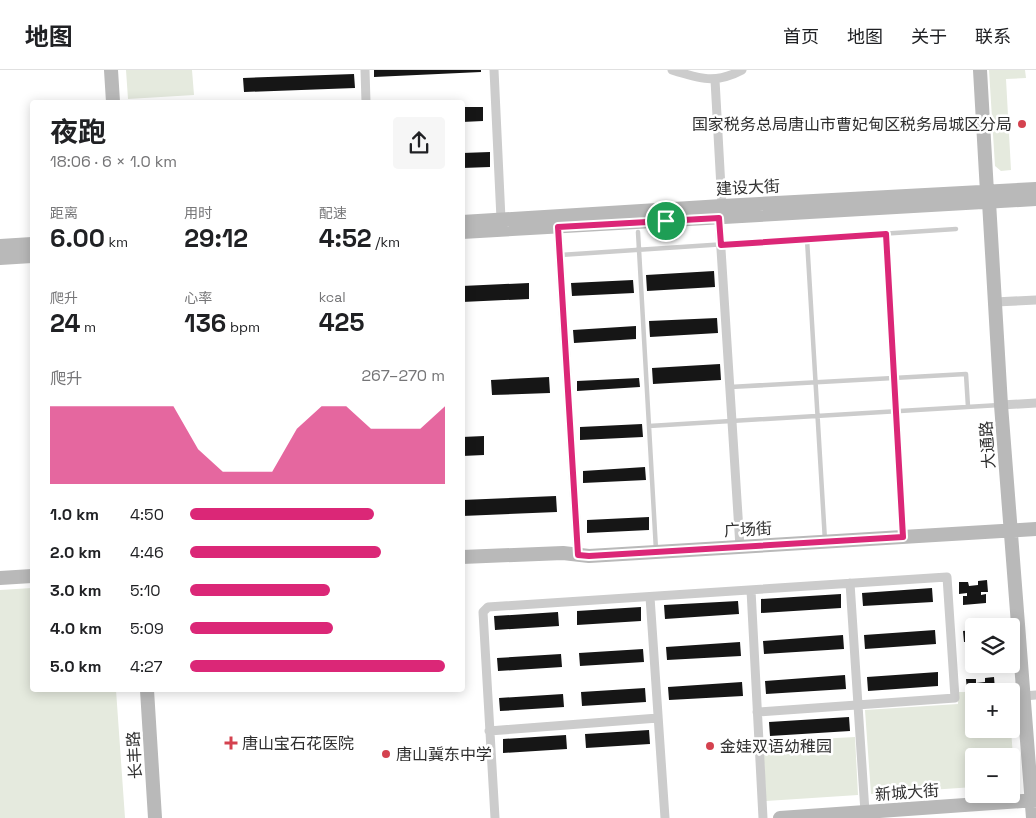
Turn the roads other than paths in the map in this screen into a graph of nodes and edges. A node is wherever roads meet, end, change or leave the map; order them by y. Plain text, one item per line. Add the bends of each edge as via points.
1 (102, 70) edge
2 (111, 70) edge
3 (365, 70) edge
4 (494, 70) edge
5 (672, 70) edge
6 (742, 70) edge
7 (980, 70) edge
8 (715, 80) junction
9 (104, 100) edge
10 (113, 100) edge
11 (366, 100) edge
12 (1036, 189) edge
13 (988, 197) junction
14 (1036, 199) edge
15 (720, 212) junction
16 (501, 219) junction
17 (465, 222) edge
18 (558, 227) junction
19 (956, 229) dead end
20 (465, 232) edge
21 (638, 232) dead end
22 (886, 234) junction
23 (807, 239) junction
24 (30, 244) edge
25 (721, 245) junction
26 (0, 246) edge
27 (639, 250) junction
28 (560, 255) junction
29 (30, 256) edge
30 (0, 258) edge
31 (1036, 300) edge
32 (995, 302) junction
33 (894, 378) junction
34 (816, 383) junction
35 (730, 387) junction
36 (1036, 402) edge
37 (1001, 405) junction
38 (968, 407) junction
39 (896, 411) junction
40 (818, 416) junction
41 (732, 421) junction
42 (649, 426) junction
43 (1036, 529) edge
44 (1011, 531) junction
45 (903, 537) junction
46 (826, 542) junction
47 (740, 547) junction
48 (656, 552) junction
49 (578, 555) junction
50 (465, 557) edge
51 (30, 576) edge
52 (0, 578) edge
53 (850, 583) junction
54 (751, 590) junction
55 (650, 597) junction
56 (138, 692) edge
57 (147, 692) edge
58 (1030, 696) edge
59 (858, 705) junction
60 (757, 712) junction
61 (658, 718) junction
62 (489, 731) junction
63 (1034, 800) edge
64 (865, 812) junction
65 (145, 818) edge
66 (155, 818) edge
67 (495, 818) edge
68 (665, 818) edge
69 (763, 818) edge
70 (780, 818) edge
71 (1034, 818) edge

1 - 9 main road
2 - 10 main road
3 - 11 street
4 - 16 street
5 - 8 street
6 - 8 street
7 - 13 main road, 大通路
8 - 15 street
12 - 13 main road, 建设大街
13 - 14 main road, 建设大街
13 - 15 main road, 建设大街
13 - 32 main road, 大通路
15 - 16 main road, 建设大街
15 - 18 main road, 建设大街
15 - 25 street
16 - 17 main road, 建设大街
18 - 20 main road, 建设大街
18 - 28 street
19 - 22 lane
21 - 27 lane
22 - 23 lane
22 - 33 lane
23 - 25 lane
23 - 34 lane
24 - 26 main road
25 - 27 lane
25 - 35 street
27 - 28 lane
27 - 42 lane
28 - 49 street
29 - 30 main road
31 - 32 street
32 - 37 main road, 大通路
33 - 34 lane
33 - 38 lane via 966,374
33 - 39 lane
34 - 35 lane
34 - 40 lane
35 - 41 street
36 - 37 street
37 - 38 lane
37 - 44 main road, 大通路
38 - 39 lane
39 - 40 lane
39 - 45 lane
40 - 41 lane
40 - 46 lane
41 - 42 lane
41 - 47 street
42 - 48 lane
43 - 44 main road, 广场街
44 - 45 main road, 广场街
44 - 58 main road, 大通路
45 - 46 main road, 广场街
46 - 47 main road, 广场街
47 - 48 main road, 广场街
48 - 49 main road, 广场街
49 - 50 main road, 广场街
51 - 52 main road
53 - 54 street
53 - 59 street
53 - 59 street via 947,577 955,698
54 - 55 street
54 - 60 street
55 - 61 street
55 - 62 street via 488,608 483,612
56 - 65 main road
57 - 66 main road, 长丰路
58 - 63 main road, 大通路
59 - 60 street
59 - 64 street
60 - 69 street
61 - 62 street
61 - 68 street
62 - 67 street
63 - 64 main road, 新城大街
63 - 71 main road, 大通路
64 - 70 main road, 新城大街

